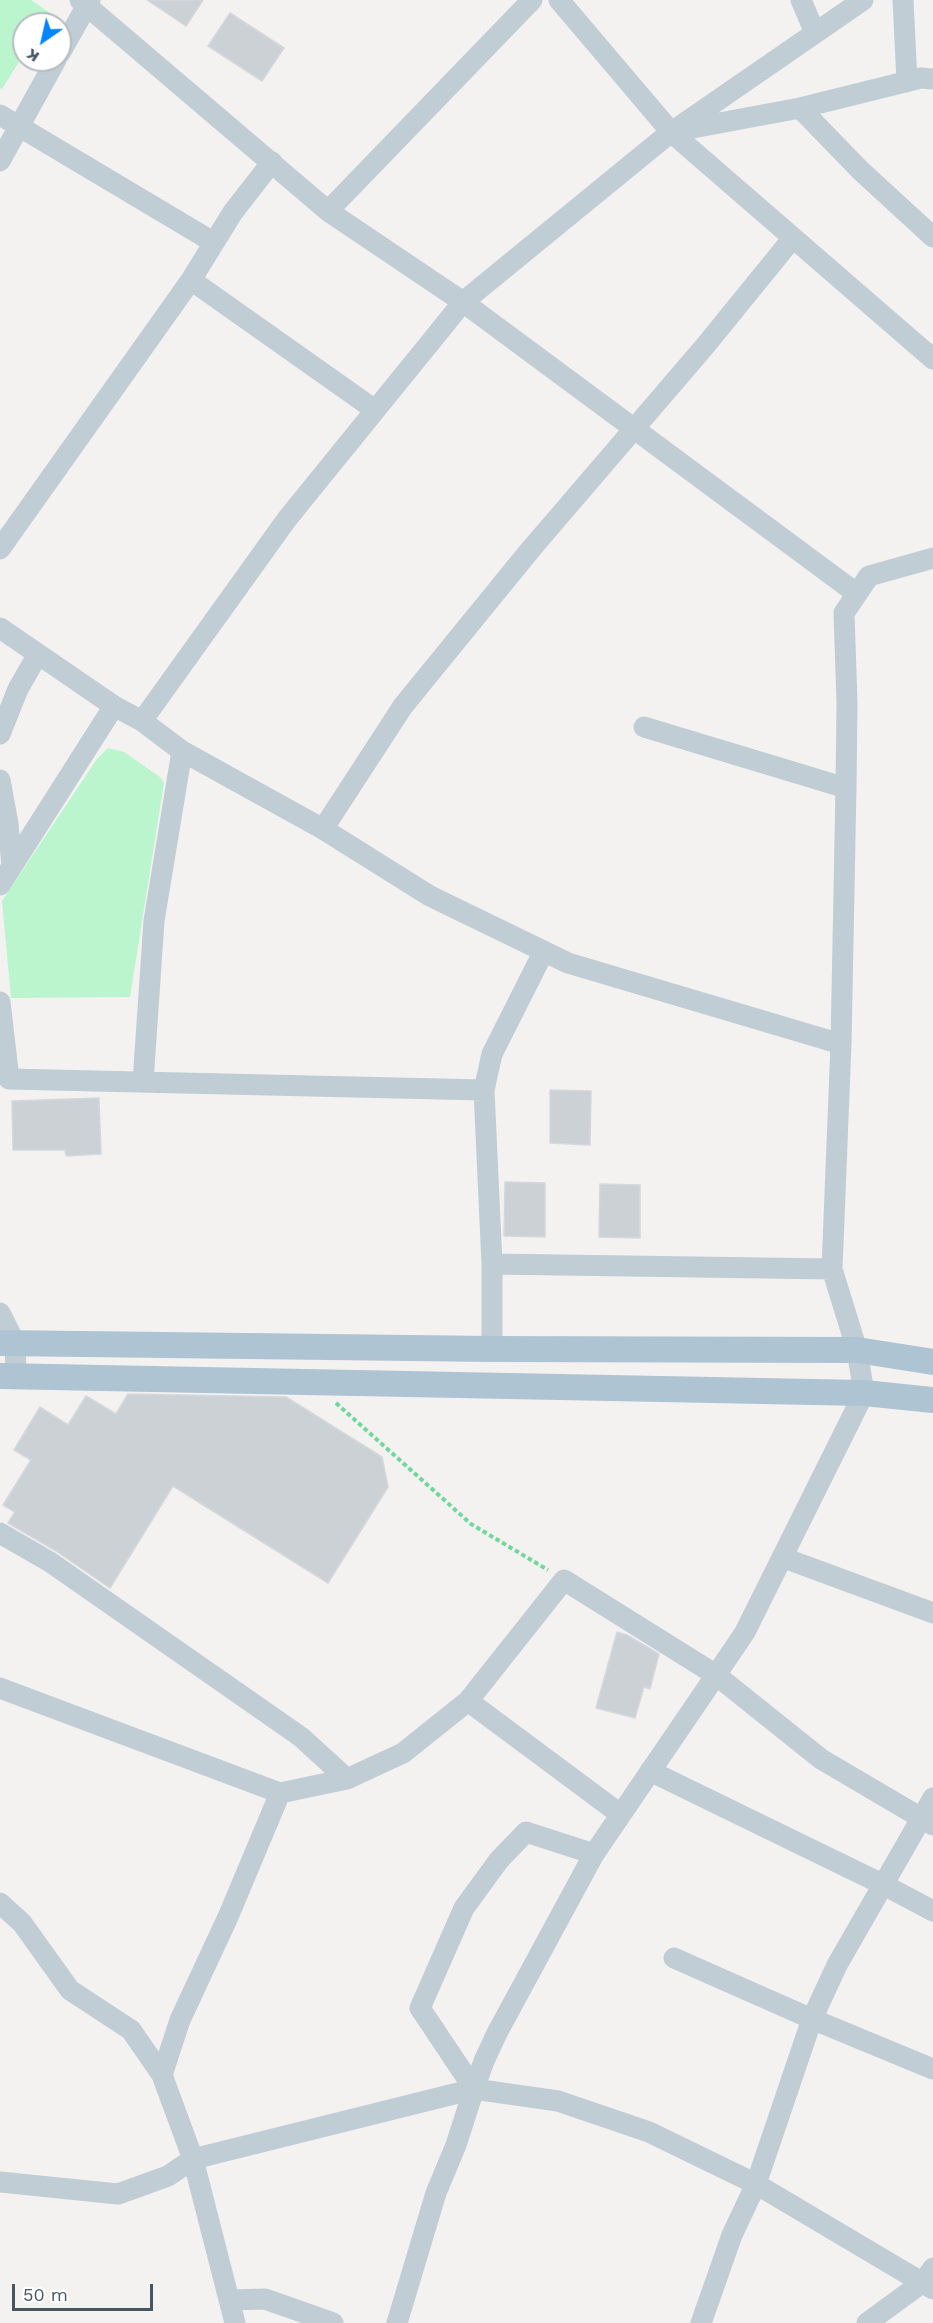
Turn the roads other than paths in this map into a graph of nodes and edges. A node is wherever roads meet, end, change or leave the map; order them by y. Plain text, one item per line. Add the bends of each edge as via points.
1 (532, 0) edge
2 (559, 0) edge
3 (801, 0) edge
4 (863, 0) edge
5 (903, 0) edge
6 (86, 2) edge
7 (72, 29) edge
8 (815, 33) junction
9 (49, 72) edge
10 (933, 79) edge
11 (907, 82) junction
12 (800, 108) junction
13 (0, 115) edge
14 (19, 126) junction
15 (671, 132) junction
16 (0, 160) edge
17 (272, 162) junction
18 (328, 211) junction
19 (933, 237) edge
20 (792, 239) junction
21 (213, 242) junction
22 (191, 280) junction
23 (463, 302) junction
24 (933, 358) edge
25 (375, 410) junction
26 (635, 428) junction
27 (0, 549) edge
28 (933, 558) edge
29 (856, 593) junction
30 (0, 628) edge
31 (38, 654) junction
32 (114, 706) junction
33 (142, 721) junction
34 (644, 727) dead end
35 (0, 734) edge
36 (182, 751) junction
37 (0, 780) edge
38 (846, 788) junction
39 (323, 829) junction
40 (12, 866) junction
41 (0, 885) edge
42 (544, 951) junction
43 (0, 1002) edge
44 (841, 1044) junction
45 (143, 1082) junction
46 (484, 1090) junction
47 (492, 1264) junction
48 (832, 1269) junction
49 (0, 1313) edge
50 (8, 1343) edge
51 (492, 1349) junction
52 (858, 1350) junction
53 (933, 1362) edge
54 (4, 1377) edge
55 (864, 1393) junction
56 (933, 1400) edge
57 (0, 1533) edge
58 (784, 1558) junction
59 (933, 1613) edge
60 (716, 1675) junction
61 (0, 1688) edge
62 (468, 1701) junction
63 (650, 1772) junction
64 (347, 1779) junction
65 (280, 1793) junction
66 (933, 1798) edge
67 (620, 1814) junction
68 (927, 1822) edge
69 (594, 1854) junction
70 (882, 1884) junction
71 (0, 1903) edge
72 (933, 1911) edge
73 (674, 1958) dead end
74 (812, 2019) junction
75 (933, 2069) edge
76 (162, 2075) junction
77 (474, 2090) junction
78 (193, 2158) junction
79 (0, 2182) edge
80 (756, 2184) junction
81 (930, 2280) edge
82 (229, 2300) junction
83 (235, 2323) edge
84 (333, 2323) edge
85 (397, 2323) edge
86 (702, 2323) edge
87 (867, 2323) edge

1 - 18 street
2 - 15 street
3 - 8 street
4 - 8 street
5 - 11 street
6 - 7 street
6 - 17 street
8 - 15 street
9 - 14 street
10 - 11 street
11 - 12 street
12 - 15 street
12 - 19 street
13 - 14 street
14 - 16 street
14 - 21 street
15 - 20 street
15 - 23 street
17 - 18 street
17 - 21 street
18 - 23 street
20 - 24 street
20 - 26 street
21 - 22 street
22 - 25 street
22 - 27 street
23 - 25 street
23 - 26 street
25 - 33 street via 287,519
26 - 29 street
26 - 39 street via 403,706
28 - 29 street via 869,576
29 - 38 street via 844,613
30 - 31 street
31 - 32 street
31 - 35 street via 18,689
32 - 33 street
32 - 40 street
33 - 36 street
34 - 38 street
36 - 39 street
36 - 45 street via 154,921
37 - 40 street
38 - 44 street
39 - 42 street via 429,896
40 - 41 street
42 - 44 street via 568,963
42 - 46 street via 492,1054
43 - 45 street via 9,1079
44 - 48 street
45 - 46 street
46 - 47 street
47 - 48 street
47 - 51 street
48 - 52 street
49 - 50 street
50 - 51 main road
50 - 54 street
51 - 52 main road
52 - 53 main road
52 - 55 street
54 - 55 main road
55 - 56 main road
55 - 58 street
57 - 64 street via 50,1562 301,1737
58 - 59 street
58 - 60 street via 745,1632
60 - 62 street via 564,1580
60 - 63 street
60 - 68 street via 821,1759
61 - 65 street
62 - 64 street via 403,1753
62 - 67 street
63 - 67 street
63 - 70 street
64 - 65 street
65 - 76 street via 180,2020
66 - 68 street
67 - 69 street
68 - 70 street
69 - 77 street via 497,2033
69 - 77 street via 526,1832 499,1860 464,1908 420,2008
70 - 72 street
70 - 74 street
71 - 76 street via 22,1923 70,1990 131,2030
73 - 74 street
74 - 75 street
74 - 80 street
76 - 78 street
77 - 78 street
77 - 80 street via 558,2101 649,2132
77 - 85 street via 436,2193
78 - 79 street via 168,2176 118,2194
78 - 82 street
80 - 81 street
80 - 86 street via 732,2235
81 - 87 street
82 - 83 street
82 - 84 street via 265,2299

